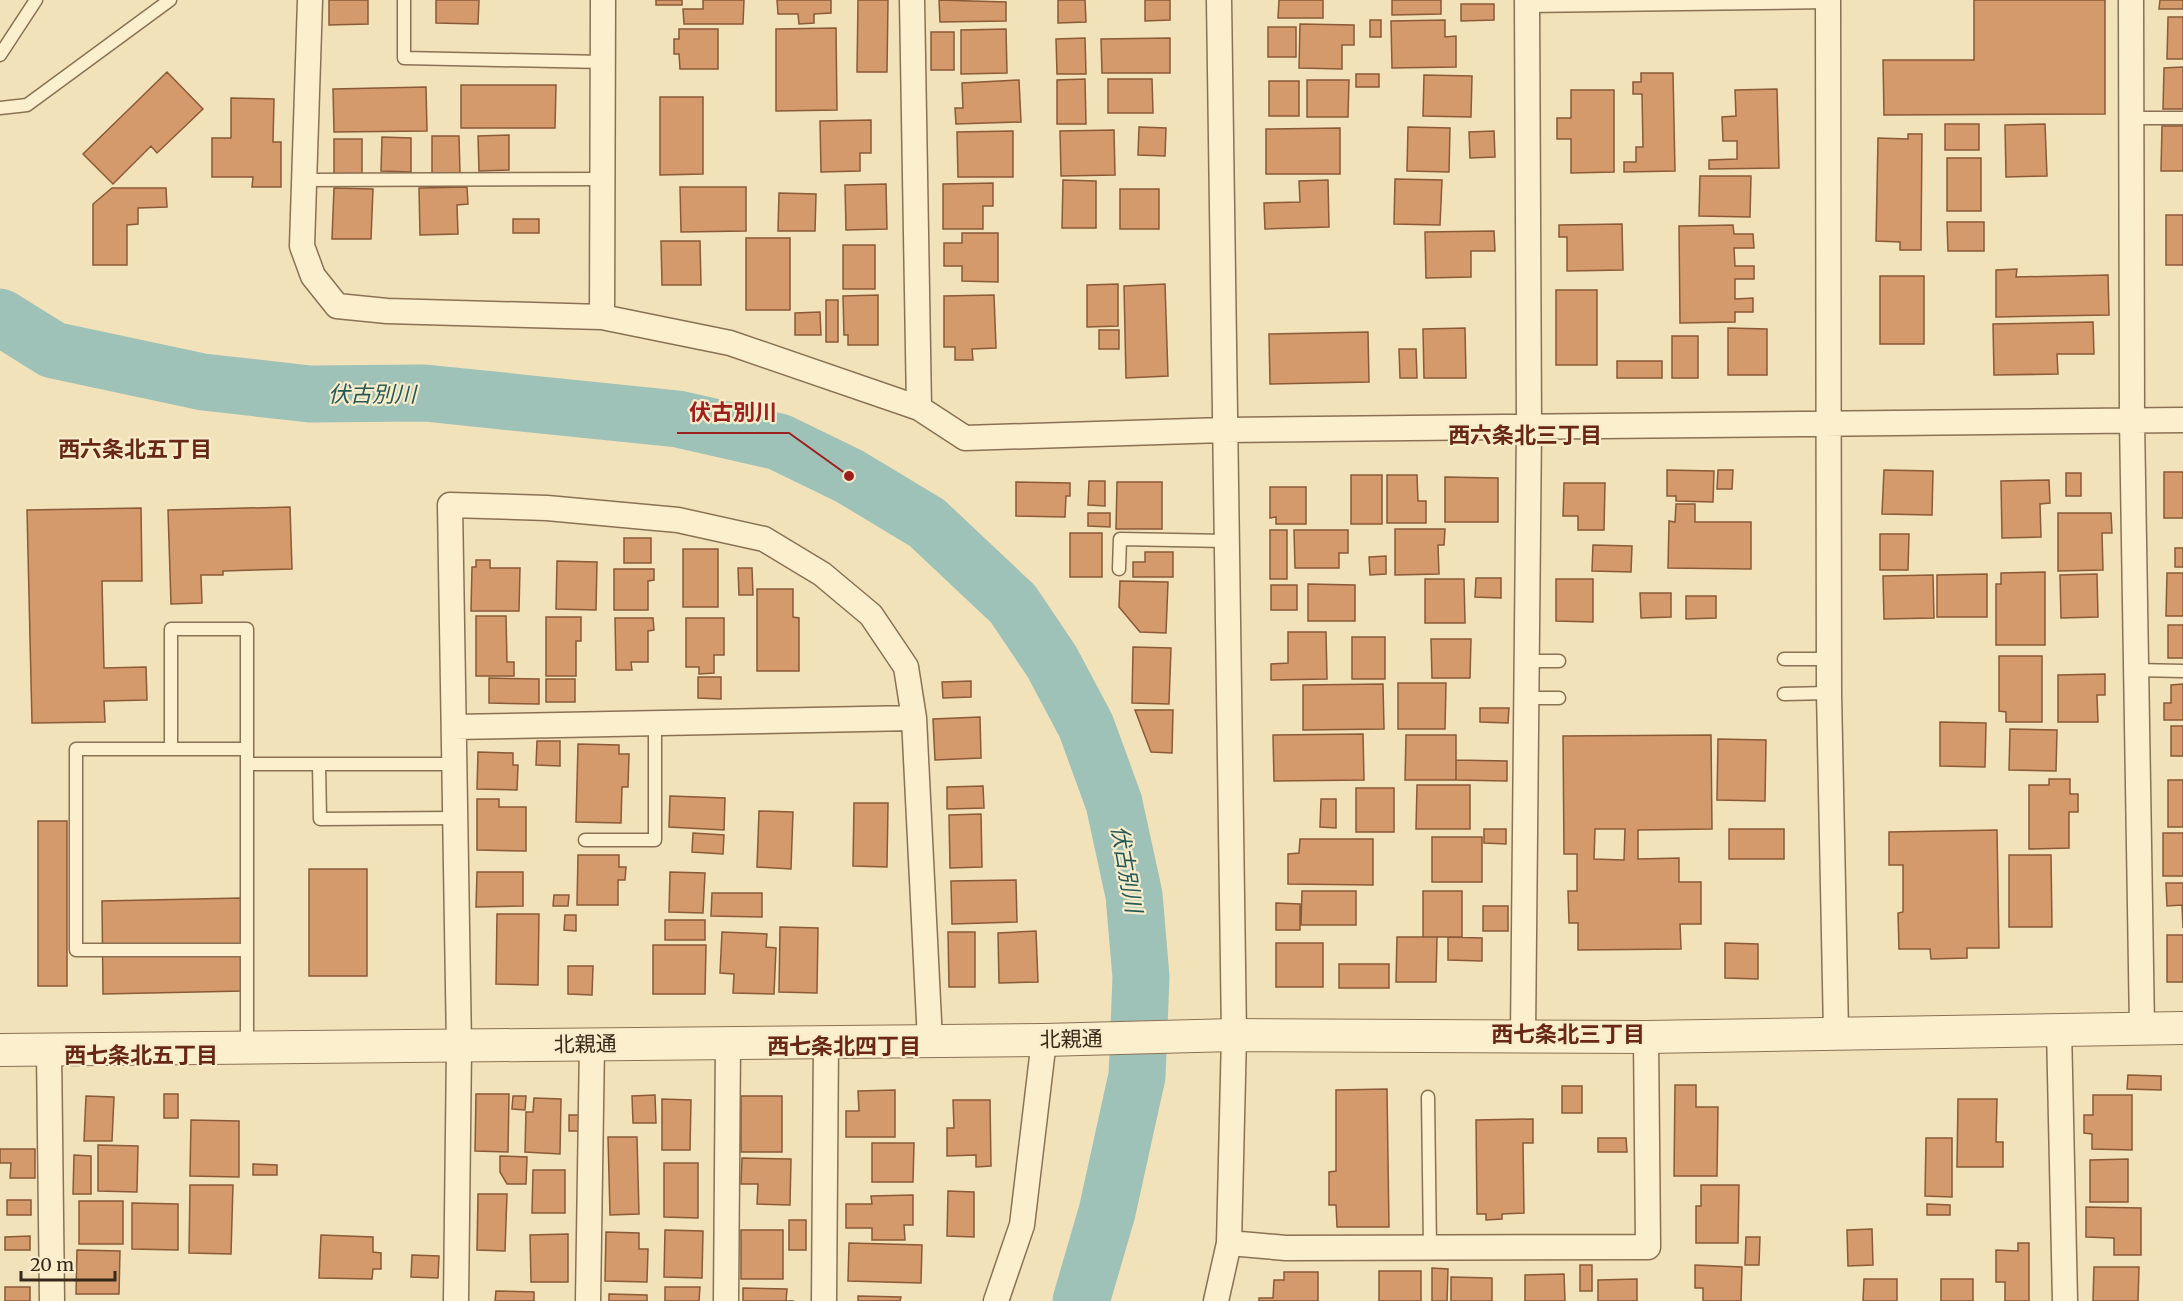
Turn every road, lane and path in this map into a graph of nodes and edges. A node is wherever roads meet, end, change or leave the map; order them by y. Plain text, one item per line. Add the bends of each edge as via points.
1 (36, 0) edge
2 (170, 0) edge
3 (310, 0) edge
4 (404, 0) edge
5 (603, 0) edge
6 (912, 0) edge
7 (1219, 0) edge
8 (2131, 0) edge
9 (1827, 1) edge
10 (1527, 3) edge
11 (0, 55) edge
12 (603, 62) junction
13 (0, 108) edge
14 (2131, 118) junction
15 (2183, 118) edge
16 (602, 179) junction
17 (304, 180) junction
18 (602, 317) junction
19 (919, 408) junction
20 (2132, 420) junction
21 (2183, 420) edge
22 (1829, 424) junction
23 (1529, 427) junction
24 (1224, 430) junction
25 (1226, 541) junction
26 (1119, 569) dead end
27 (1784, 659) dead end
28 (1829, 659) junction
29 (1526, 661) junction
30 (1559, 661) dead end
31 (2136, 670) junction
32 (2183, 671) edge
33 (1829, 693) junction
34 (1784, 694) dead end
35 (1526, 698) junction
36 (1559, 698) dead end
37 (914, 718) junction
38 (655, 723) junction
39 (454, 727) junction
40 (171, 749) junction
41 (247, 749) junction
42 (248, 764) junction
43 (319, 764) junction
44 (455, 764) junction
45 (456, 818) junction
46 (585, 840) dead end
47 (248, 950) junction
48 (2059, 1028) junction
49 (2142, 1028) junction
50 (2183, 1028) edge
51 (1836, 1032) junction
52 (1234, 1035) junction
53 (1523, 1036) junction
54 (1646, 1037) junction
55 (1044, 1040) junction
56 (930, 1041) junction
57 (728, 1042) junction
58 (826, 1042) junction
59 (592, 1043) junction
60 (459, 1047) junction
61 (247, 1048) junction
62 (0, 1050) edge
63 (49, 1050) junction
64 (1428, 1097) dead end
65 (1228, 1243) junction
66 (1430, 1248) junction
67 (52, 1301) edge
68 (456, 1301) edge
69 (588, 1301) edge
70 (726, 1301) edge
71 (824, 1301) edge
72 (996, 1301) edge
73 (1216, 1301) edge
74 (2065, 1301) edge

1 - 11 lane
2 - 13 lane via 27,105
3 - 17 street
4 - 12 lane via 404,58
5 - 12 street
6 - 19 street
7 - 24 street
8 - 14 street
9 - 10 lane
9 - 22 street
10 - 23 street
12 - 16 street
14 - 15 lane
14 - 20 street
16 - 17 lane
16 - 18 street
17 - 18 street via 302,246 313,276 337,306
18 - 19 street via 730,343
19 - 24 street via 965,438
20 - 21 street
20 - 22 street
20 - 31 street
22 - 23 street
22 - 28 street
23 - 24 street
23 - 29 street
24 - 25 street
25 - 26 lane via 1120,539
25 - 52 street
27 - 28 lane
28 - 33 street
29 - 30 lane
29 - 35 street
31 - 32 lane
31 - 49 street
33 - 34 lane
33 - 51 street
35 - 36 lane
35 - 53 street
37 - 38 street
37 - 39 street via 906,667 871,615 822,574 764,539 678,520 547,508 450,505
37 - 56 street
38 - 39 street
38 - 46 lane via 655,840
39 - 44 street
40 - 41 lane
40 - 41 lane via 171,629 247,629
40 - 47 lane via 76,749 76,950
41 - 42 lane
42 - 43 lane
42 - 47 lane
43 - 44 lane
43 - 45 lane via 320,819
44 - 45 street
45 - 60 street
47 - 61 lane
48 - 49 street, 北親通
48 - 51 street, 北親通
48 - 74 street
49 - 50 street, 北親通
51 - 54 street, 北親通
52 - 53 street, 北親通
52 - 55 street, 北親通
52 - 65 street
53 - 54 street, 北親通
54 - 66 street via 1648,1246
55 - 56 street, 北親通
55 - 72 street via 1022,1225
56 - 58 street, 北親通
57 - 58 street, 北親通
57 - 59 street, 北親通
57 - 70 street
58 - 71 street
59 - 60 street, 北親通
59 - 69 street
60 - 61 street, 北親通
60 - 68 street
61 - 63 street, 北親通
62 - 63 street, 北親通
63 - 67 street
64 - 66 lane
65 - 66 street via 1286,1248
65 - 73 street

